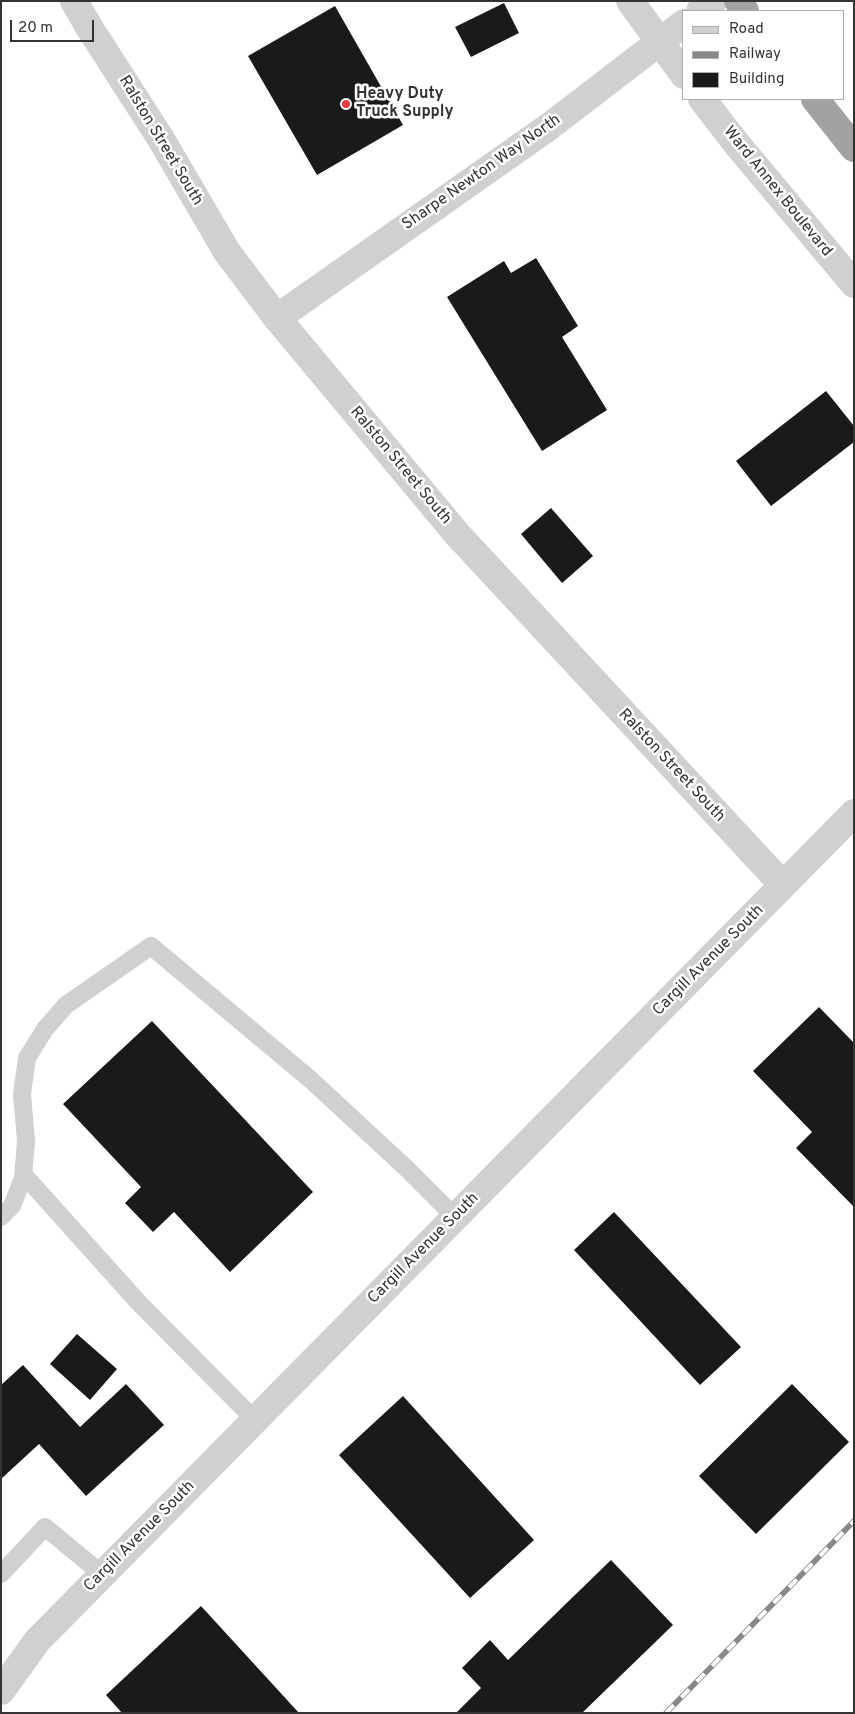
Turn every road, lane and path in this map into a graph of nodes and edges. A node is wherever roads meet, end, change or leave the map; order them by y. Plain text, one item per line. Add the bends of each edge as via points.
1 (74, 1) edge
2 (630, 1) edge
3 (713, 1) edge
4 (701, 10) edge
5 (682, 24) edge
6 (658, 42) junction
7 (682, 72) edge
8 (703, 100) edge
9 (815, 100) edge
10 (854, 148) edge
11 (854, 284) edge
12 (277, 318) junction
13 (854, 813) edge
14 (783, 885) junction
15 (24, 1175) junction
16 (1, 1217) edge
17 (455, 1217) junction
18 (255, 1420) junction
19 (1, 1574) edge
20 (103, 1575) junction
21 (4, 1678) edge

1 - 12 street, Ralston Street South via 161,139 226,252
2 - 6 street
3 - 4 street
5 - 6 street, Sharpe Newton Way North
6 - 7 street
6 - 12 street, Sharpe Newton Way North via 550,126
8 - 11 street, Ward Annex Boulevard
9 - 10 highway
12 - 14 street, Ralston Street South via 457,534
13 - 14 street, Cargill Avenue South
14 - 17 street, Cargill Avenue South
15 - 16 lane via 12,1206
15 - 17 lane via 26,1141 22,1094 27,1058 66,1005 151,946 311,1080
15 - 18 lane via 140,1303
17 - 18 street, Cargill Avenue South
18 - 20 street, Cargill Avenue South
19 - 20 lane via 45,1527
20 - 21 street, Cargill Avenue South

